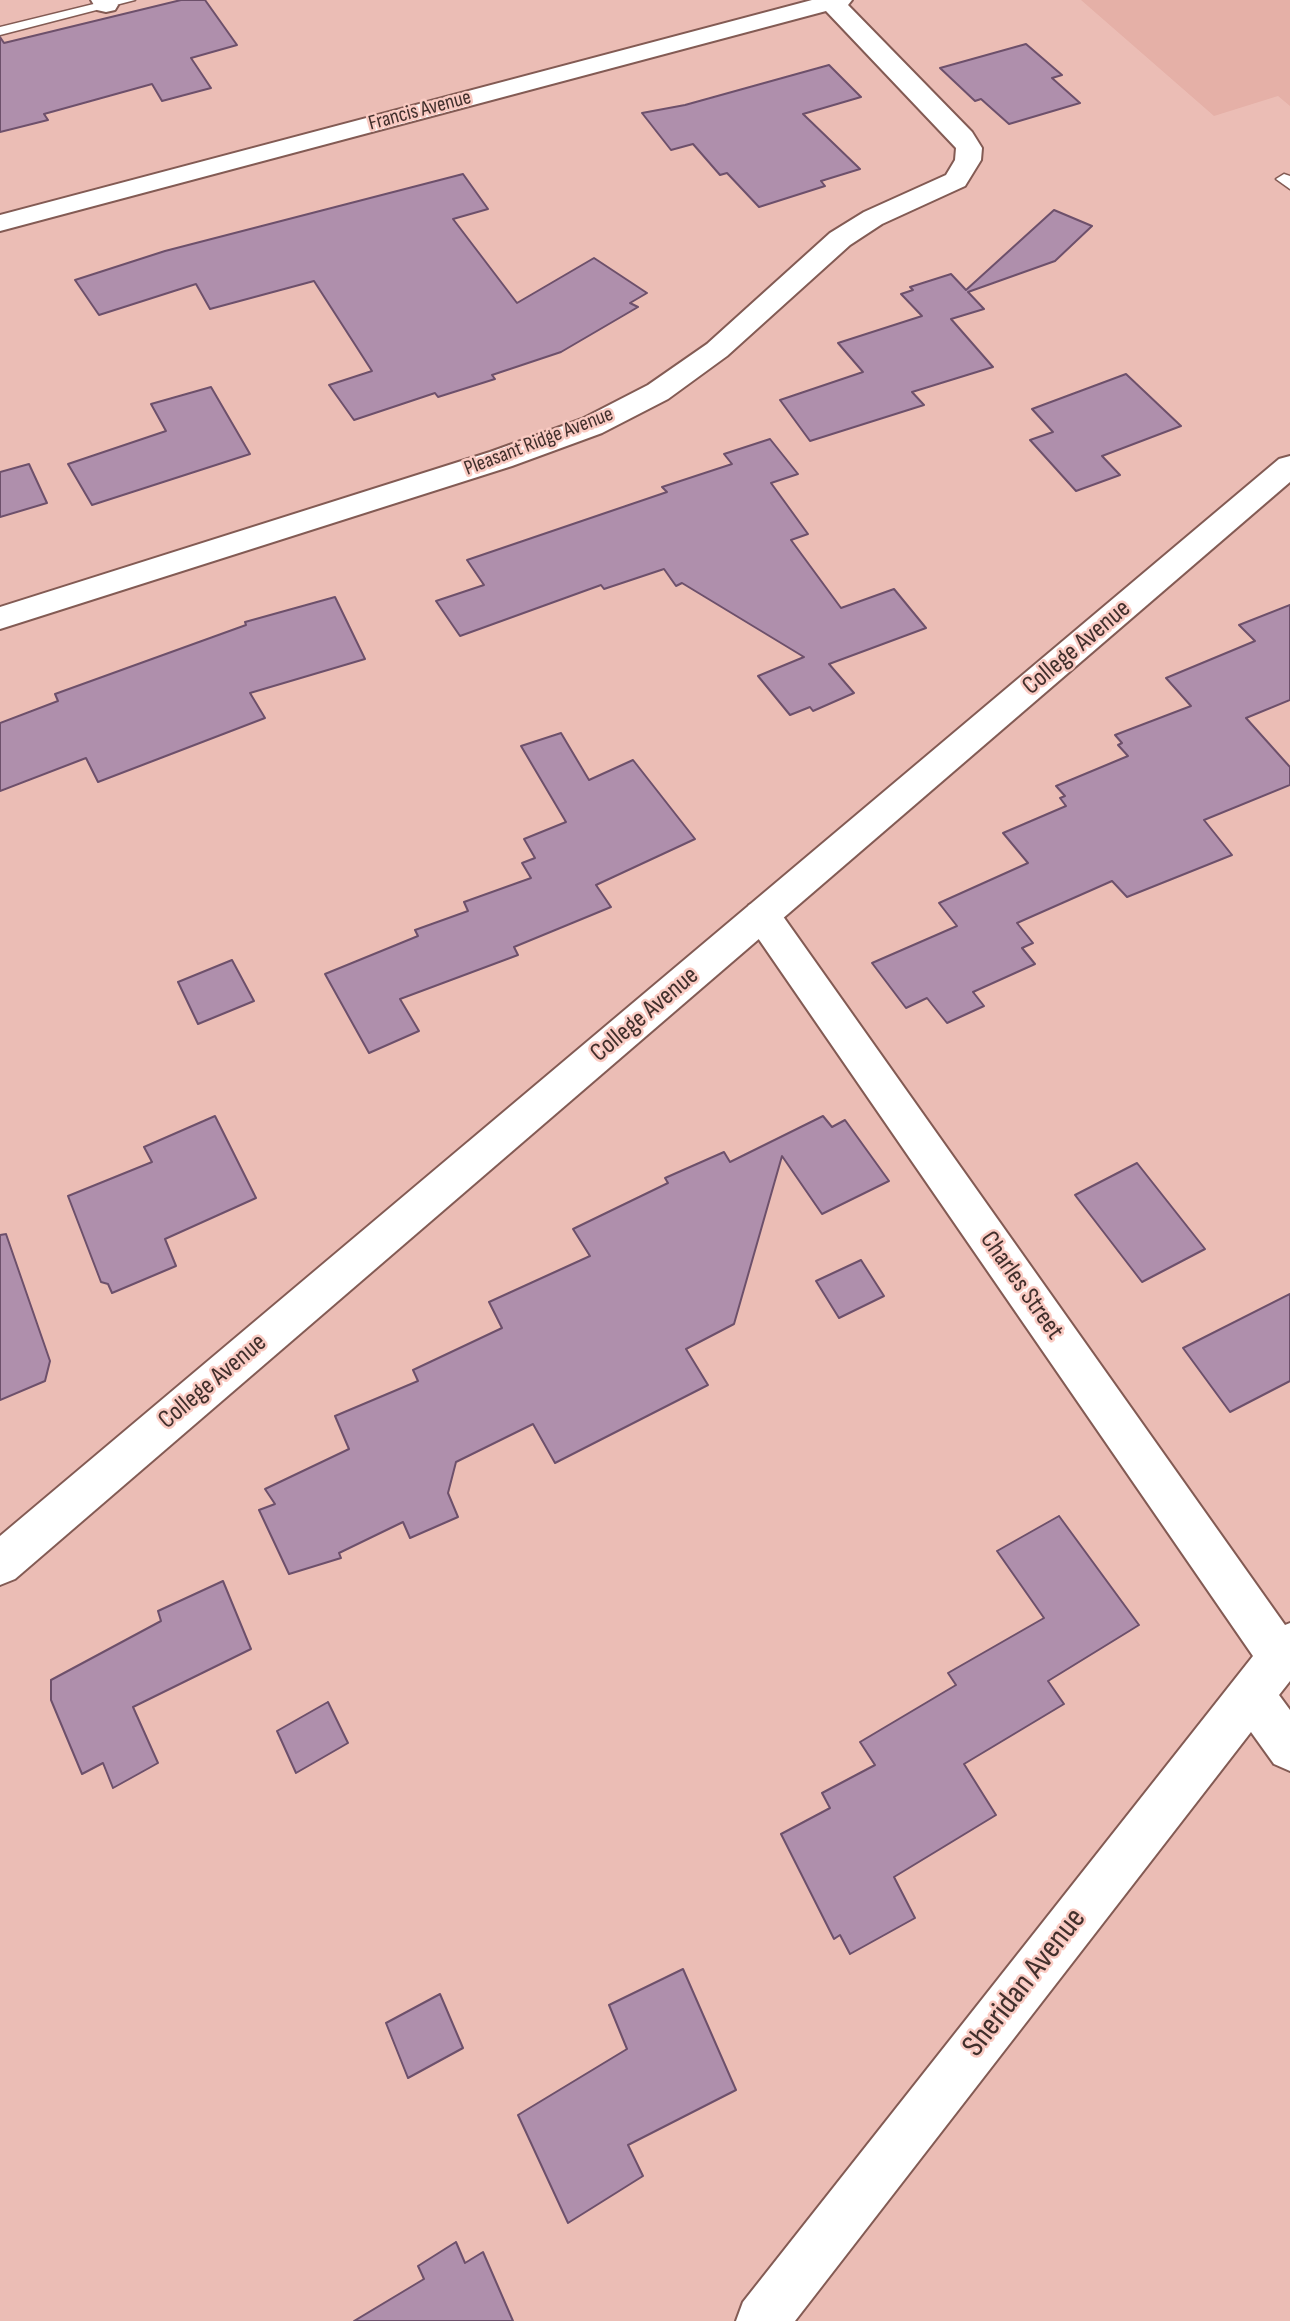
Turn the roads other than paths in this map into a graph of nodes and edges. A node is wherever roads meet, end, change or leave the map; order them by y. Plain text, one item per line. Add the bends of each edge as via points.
1 (836, 1) edge
2 (112, 2) edge
3 (0, 31) edge
4 (0, 223) edge
5 (1290, 466) edge
6 (0, 618) edge
7 (762, 915) junction
8 (0, 1564) edge
9 (1285, 1651) edge
10 (1250, 1693) junction
11 (1290, 1748) edge
12 (762, 2321) edge

1 - 4 street, Francis Avenue
1 - 6 street, Pleasant Ridge Avenue via 963,137 969,148 968,160 956,180 873,218 840,239 717,350 658,392 592,426
2 - 3 lane
5 - 7 street, College Avenue
7 - 8 street, College Avenue
7 - 9 street, Charles Street
9 - 10 street, Sheridan Avenue
10 - 11 street
10 - 12 street, Sheridan Avenue

